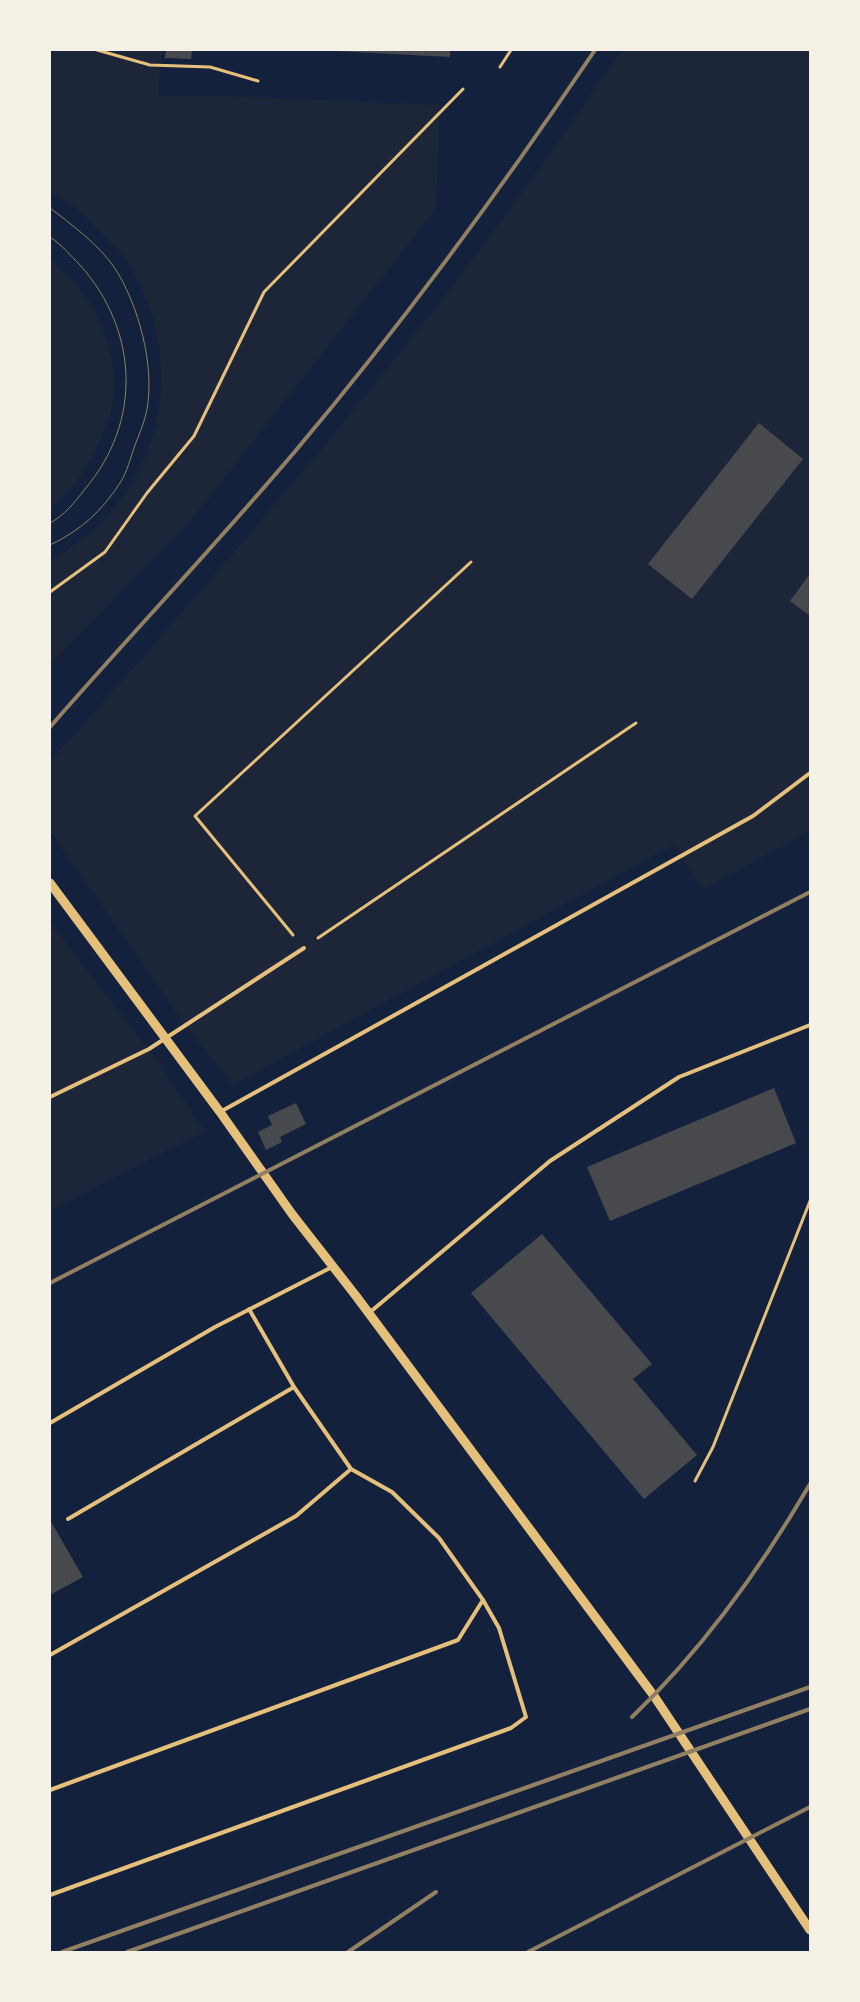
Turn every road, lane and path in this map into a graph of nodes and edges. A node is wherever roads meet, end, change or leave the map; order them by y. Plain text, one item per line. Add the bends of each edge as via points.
1 (97, 50) edge
2 (510, 50) edge
3 (500, 67) dead end
4 (258, 80) dead end
5 (463, 89) dead end
6 (472, 562) dead end
7 (50, 592) edge
8 (636, 723) dead end
9 (810, 773) edge
10 (50, 883) edge
11 (304, 948) junction
12 (810, 1025) edge
13 (165, 1038) junction
14 (50, 1097) edge
15 (220, 1112) junction
16 (810, 1201) edge
17 (334, 1266) junction
18 (249, 1309) junction
19 (369, 1313) junction
20 (294, 1387) junction
21 (50, 1422) edge
22 (351, 1469) junction
23 (695, 1482) dead end
24 (68, 1519) dead end
25 (483, 1600) junction
26 (50, 1655) edge
27 (50, 1790) edge
28 (50, 1895) edge
29 (810, 1930) edge

1 - 4 path via 150,65 210,67
2 - 3 path
5 - 7 path via 264,292 194,436 147,493 105,552
6 - 11 path via 195,816
8 - 11 path
9 - 15 lane via 753,816
10 - 13 street
11 - 13 lane
12 - 19 lane via 679,1077 550,1161
13 - 14 lane via 150,1049
13 - 15 street
15 - 17 street via 292,1214
16 - 23 path via 713,1446
17 - 18 lane
17 - 19 street
18 - 20 lane
18 - 21 lane
19 - 29 street via 654,1696
20 - 22 lane
20 - 24 lane
22 - 25 lane via 392,1492 438,1538
22 - 26 lane via 296,1516
25 - 27 lane via 458,1640
25 - 28 lane via 499,1628 526,1717 511,1728

